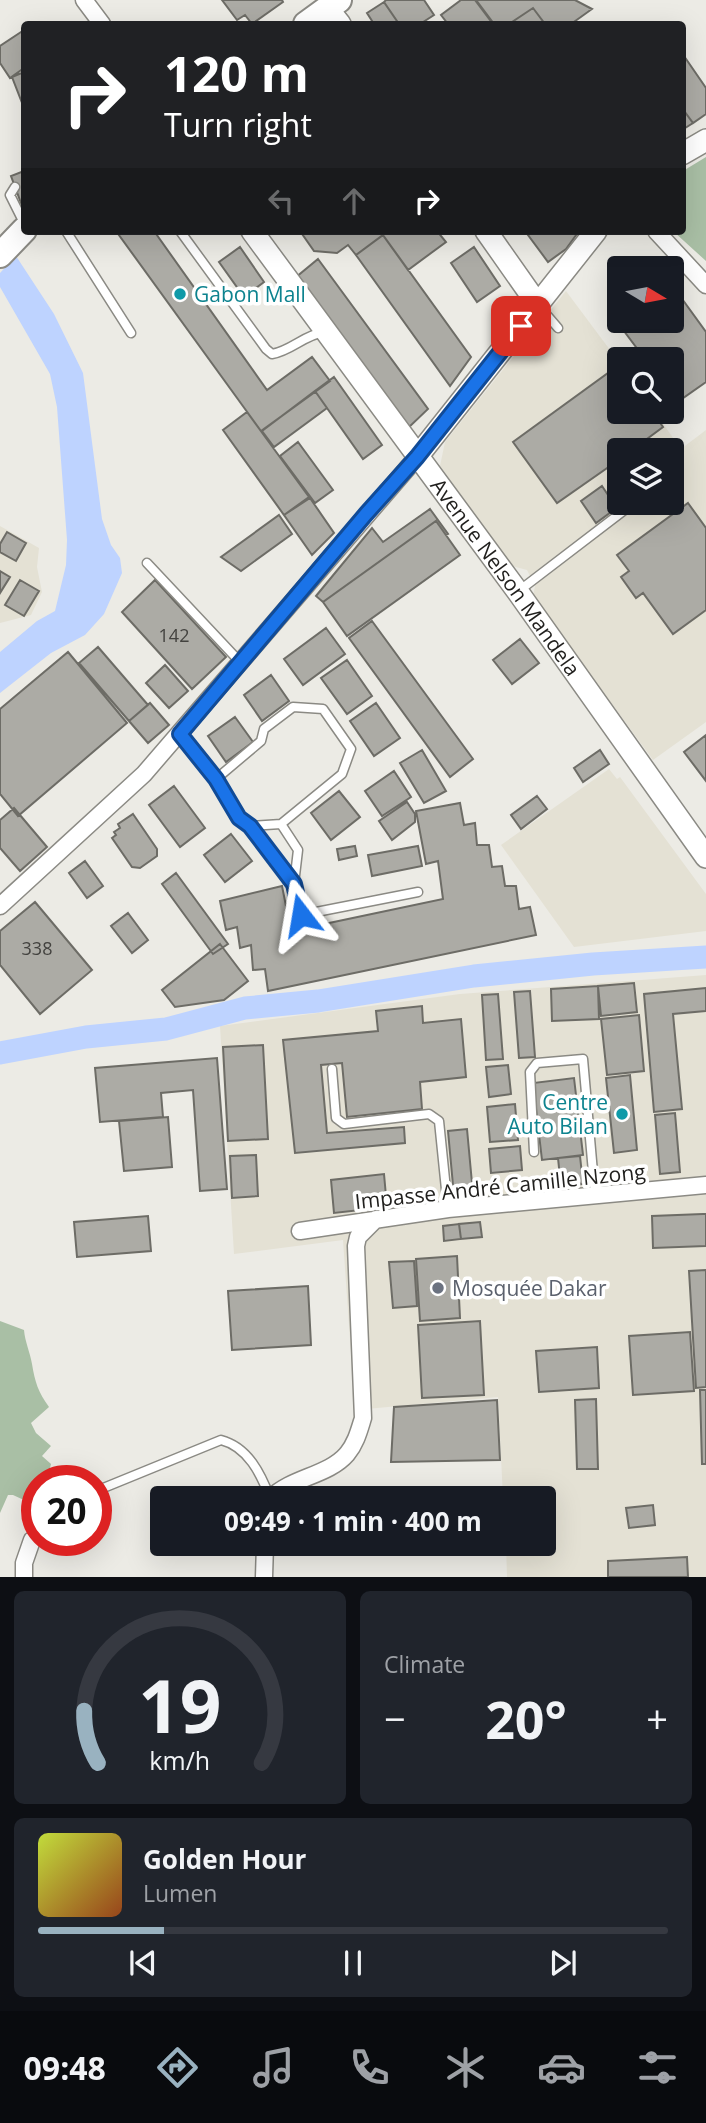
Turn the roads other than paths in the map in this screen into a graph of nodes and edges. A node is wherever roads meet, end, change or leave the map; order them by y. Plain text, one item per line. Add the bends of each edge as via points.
1 (84, 0) edge
2 (336, 11) edge
3 (100, 21) edge
4 (313, 21) edge
5 (706, 140) edge
6 (686, 152) edge
7 (15, 187) dead end
8 (69, 235) edge
9 (183, 235) edge
10 (255, 235) edge
11 (489, 235) edge
12 (593, 235) edge
13 (660, 235) edge
14 (15, 238) edge
15 (706, 285) edge
16 (538, 304) junction
17 (558, 327) dead end
18 (326, 332) junction
19 (131, 333) dead end
20 (417, 457) junction
21 (618, 515) edge
22 (147, 563) dead end
23 (518, 592) junction
24 (241, 663) junction
25 (180, 734) junction
26 (216, 779) junction
27 (281, 824) junction
28 (250, 826) junction
29 (706, 856) edge
30 (294, 884) junction
31 (418, 892) dead end
32 (0, 906) edge
33 (332, 1069) dead end
34 (534, 1152) dead end
35 (706, 1185) edge
36 (596, 1195) junction
37 (448, 1209) junction
38 (376, 1219) junction
39 (300, 1231) dead end
40 (112, 1484) edge
41 (266, 1486) edge
42 (286, 1486) edge
43 (26, 1556) edge
44 (265, 1556) edge
45 (24, 1577) edge
46 (264, 1577) edge

1 - 3 street
2 - 4 main road
5 - 6 main road
7 - 14 lane via 10,195
8 - 19 lane
9 - 18 lane via 272,354
10 - 18 main road, Avenue Nelson Mandela
11 - 16 main road
12 - 16 main road
13 - 15 street
16 - 17 lane
16 - 20 main road
18 - 20 main road, Avenue Nelson Mandela
20 - 23 main road, Avenue Nelson Mandela
20 - 24 street
21 - 23 lane
22 - 24 lane
23 - 29 main road, Avenue Nelson Mandela
24 - 25 street
25 - 26 lane
25 - 32 street via 88,828
26 - 27 lane via 261,741 264,729 293,707 323,709 351,749 347,762 342,774
26 - 28 lane via 239,818
27 - 28 lane
27 - 30 lane via 298,850
28 - 30 lane
30 - 31 lane via 301,915
33 - 37 lane via 336,1118 344,1124 429,1114 439,1121
34 - 36 lane via 530,1072 537,1063 583,1059
35 - 36 street, Impasse André Camille Nzong
36 - 37 street, Impasse André Camille Nzong
37 - 38 street, Impasse André Camille Nzong
38 - 39 street, Impasse André Camille Nzong
38 - 42 street via 358,1237 356,1246 363,1418 356,1441 335,1463
40 - 41 lane via 221,1440 242,1450
43 - 45 street
44 - 46 street

